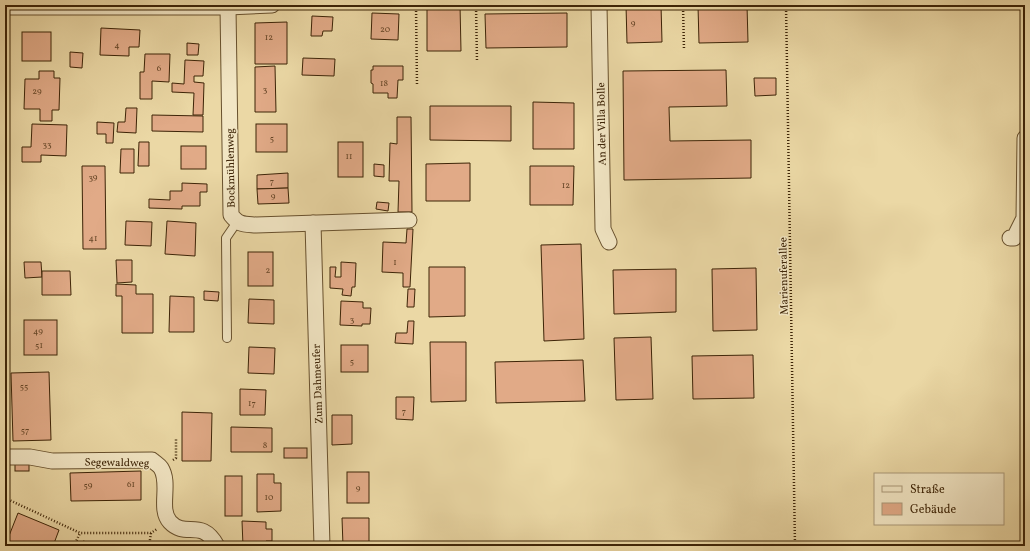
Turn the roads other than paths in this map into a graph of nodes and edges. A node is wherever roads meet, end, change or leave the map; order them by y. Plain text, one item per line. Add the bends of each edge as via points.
1 (272, 5) edge
2 (599, 5) edge
3 (5, 7) edge
4 (228, 7) junction
5 (1025, 138) edge
6 (409, 220) dead end
7 (237, 222) junction
8 (313, 223) junction
9 (1010, 238) dead end
10 (609, 242) dead end
11 (227, 338) dead end
12 (5, 457) edge
13 (217, 546) edge
14 (322, 546) edge

1 - 4 street
2 - 10 street, An der Villa Bolle via 603,229
3 - 4 street
4 - 7 street, Bockmühlenweg via 231,214
5 - 9 street via 1024,218 1014,238
6 - 8 street, Bockmühlenweg
7 - 8 street, Bockmühlenweg via 256,225
7 - 11 lane via 226,238
8 - 14 street, Zum Dahmeufer
12 - 13 street, Segewaldweg via 30,457 52,461 152,460 161,466 165,477 166,514 169,521 177,528 203,530

